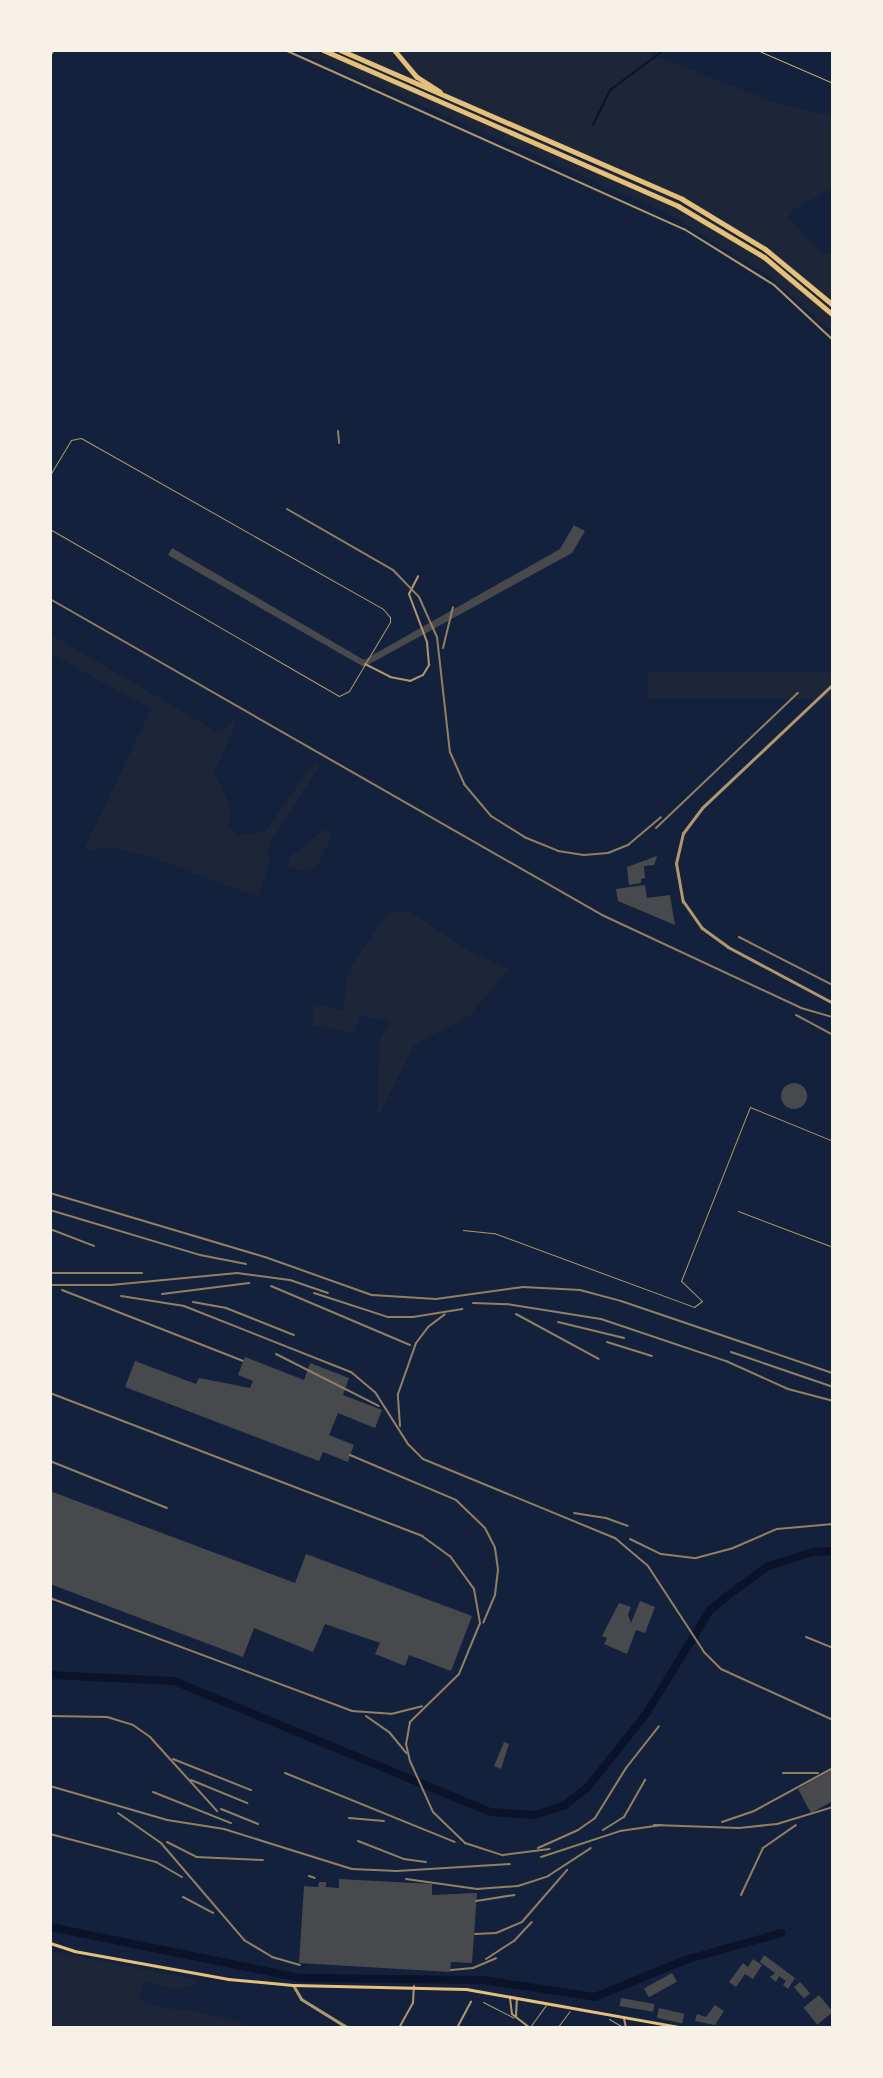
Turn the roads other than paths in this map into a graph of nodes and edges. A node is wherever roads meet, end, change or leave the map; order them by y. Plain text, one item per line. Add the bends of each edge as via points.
1 (54, 50) edge
2 (285, 50) edge
3 (340, 50) edge
4 (394, 50) edge
5 (325, 51) edge
6 (50, 56) edge
7 (451, 99) junction
8 (833, 305) edge
9 (833, 315) edge
10 (833, 340) edge
11 (50, 475) edge
12 (50, 529) edge
13 (418, 576) dead end
14 (365, 664) junction
15 (833, 684) edge
16 (833, 1003) edge
17 (833, 1141) edge
18 (738, 1211) dead end
19 (463, 1230) dead end
20 (833, 1247) edge
21 (50, 1943) edge
22 (293, 1985) junction
23 (300, 1985) junction
24 (414, 1986) junction
25 (510, 1997) junction
26 (517, 1998) junction
27 (305, 2000) junction
28 (471, 2002) dead end
29 (483, 2002) dead end
30 (548, 2003) junction
31 (572, 2007) junction
32 (625, 2016) junction
33 (516, 2017) junction
34 (609, 2019) dead end
35 (348, 2028) edge
36 (399, 2028) edge
37 (457, 2028) edge
38 (530, 2028) edge
39 (557, 2028) edge
40 (626, 2028) edge
41 (686, 2028) edge

1 - 6 street
2 - 10 street via 684,229 774,285
3 - 7 highway
4 - 7 highway via 417,77
5 - 9 highway via 678,206 764,257
7 - 8 highway via 682,199 765,249
11 - 14 lane via 71,440 81,438 383,609 390,622
12 - 14 lane via 339,696 349,691
13 - 14 street via 409,594 427,642 429,665 423,675 410,681
15 - 16 street via 702,808 683,833 676,863 679,891 702,928
17 - 19 lane via 750,1107 681,1281 702,1301 694,1307 494,1233
18 - 20 lane
21 - 22 main road
22 - 23 main road
22 - 27 street
23 - 24 main road
23 - 27 street
24 - 25 main road
24 - 36 street via 413,2003
25 - 26 main road
25 - 33 street
26 - 30 main road
26 - 33 street
27 - 35 street
28 - 37 street
29 - 33 lane
30 - 31 main road
30 - 38 lane
31 - 32 main road
31 - 39 lane
32 - 40 street
32 - 41 main road
33 - 38 street
34 - 40 lane

